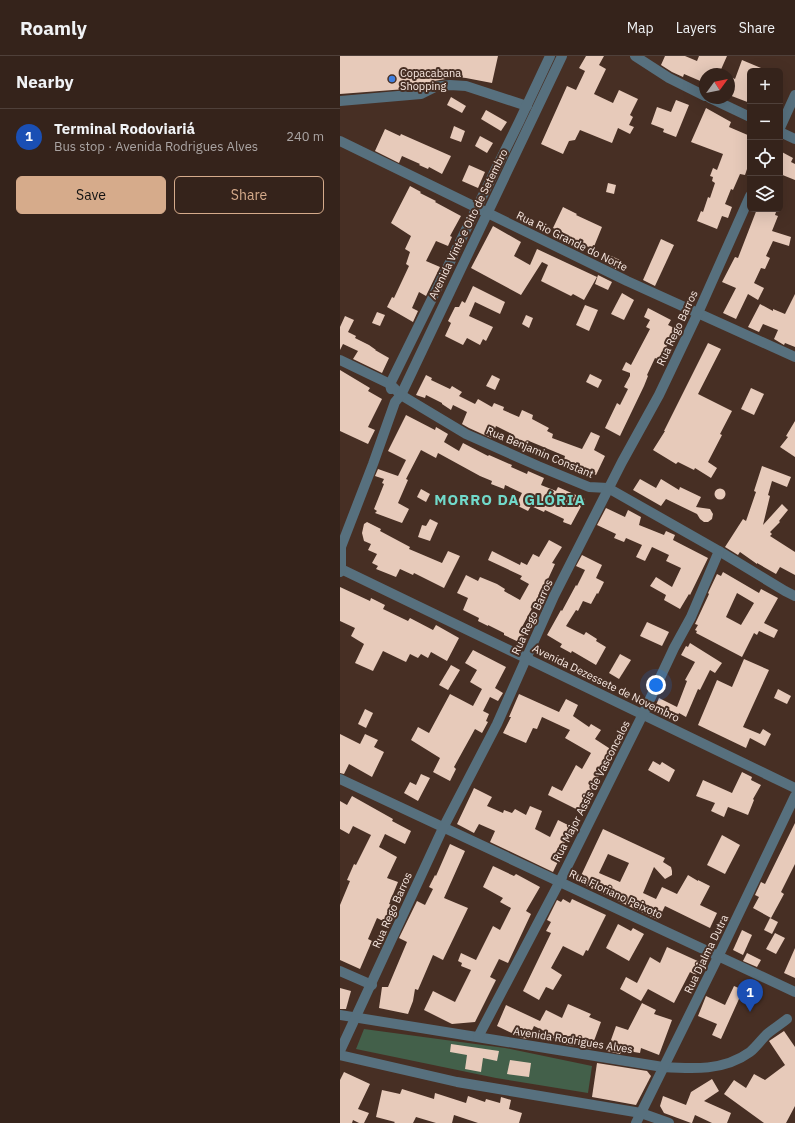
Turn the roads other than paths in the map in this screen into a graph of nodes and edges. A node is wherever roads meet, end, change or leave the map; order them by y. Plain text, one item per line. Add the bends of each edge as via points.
1 (550, 56) edge
2 (562, 56) edge
3 (635, 56) edge
4 (699, 93) edge
5 (795, 95) edge
6 (340, 101) edge
7 (722, 104) edge
8 (527, 106) junction
9 (747, 116) edge
10 (783, 121) edge
11 (519, 122) junction
12 (529, 127) junction
13 (783, 133) edge
14 (795, 139) edge
15 (340, 141) edge
16 (747, 203) edge
17 (476, 207) junction
18 (487, 212) junction
19 (698, 313) junction
20 (795, 357) edge
21 (340, 360) edge
22 (390, 384) junction
23 (398, 398) junction
24 (608, 488) junction
25 (719, 551) junction
26 (341, 570) edge
27 (795, 596) edge
28 (526, 658) junction
29 (643, 714) junction
30 (340, 779) edge
31 (795, 788) edge
32 (795, 796) edge
33 (443, 828) junction
34 (560, 882) junction
35 (718, 957) junction
36 (340, 971) edge
37 (372, 985) junction
38 (795, 992) edge
39 (340, 1015) edge
40 (356, 1018) junction
41 (787, 1019) dead end
42 (478, 1037) junction
43 (340, 1051) edge
44 (340, 1055) edge
45 (663, 1067) junction
46 (641, 1113) junction
47 (636, 1123) edge
48 (669, 1123) edge

1 - 8 street, Avenida Vinte e Oito de Setembro
2 - 12 street, Avenida Vinte e Oito de Setembro
3 - 4 street via 669,78
5 - 10 street
6 - 8 street via 421,94 435,87 450,85 466,86
7 - 9 street
8 - 11 street, Avenida Vinte e Oito de Setembro
11 - 12 street
11 - 17 street, Avenida Vinte e Oito de Setembro
12 - 18 street, Avenida Vinte e Oito de Setembro
13 - 14 street
15 - 17 street, Rua Rio Grande do Norte
16 - 19 street, Rua Rego Barros
17 - 18 street, Rua Rio Grande do Norte
17 - 22 street, Avenida Vinte e Oito de Setembro
18 - 19 street, Rua Rio Grande do Norte
18 - 23 street, Avenida Vinte e Oito de Setembro
19 - 20 street, Rua Rio Grande do Norte
19 - 24 street, Rua Rego Barros via 659,395
21 - 22 street, Rua Benjamin Constant
22 - 23 street, Rua Benjamin Constant
23 - 24 street, Rua Benjamin Constant via 466,434 538,466 589,487
23 - 26 street, Avenida Vinte e Oito de Setembro via 340,547
24 - 25 street, Rua Benjamin Constant
24 - 28 street, Rua Rego Barros
25 - 27 street, Rua Benjamin Constant
25 - 29 street, Rua Major Assis de Vasconcelos
26 - 28 street, Avenida Dezessete de Novembro
28 - 29 street, Avenida Dezessete de Novembro
28 - 33 street, Rua Rego Barros via 498,724
29 - 31 street, Avenida Dezessete de Novembro
29 - 34 street, Rua Major Assis de Vasconcelos
30 - 33 street, Rua Floriano Peixoto
32 - 35 street, Rua Djalma Dutra
33 - 34 street, Rua Floriano Peixoto
33 - 37 street, Rua Rego Barros
34 - 35 street, Rua Floriano Peixoto
34 - 42 street, Rua Major Assis de Vasconcelos
35 - 38 street, Rua Floriano Peixoto
35 - 45 street, Rua Djalma Dutra
36 - 37 street
37 - 40 street, Rua Rego Barros
39 - 40 street, Avenida Rodrigues Alves
40 - 42 street, Avenida Rodrigues Alves
40 - 43 street, Rua Rego Barros
41 - 45 street, Avenida Rodrigues Alves via 750,1051 731,1063 694,1069
42 - 45 street, Avenida Rodrigues Alves
44 - 46 street via 457,1082
45 - 46 street, Rua Djalma Dutra
46 - 47 street, Rua Djalma Dutra
46 - 48 street

